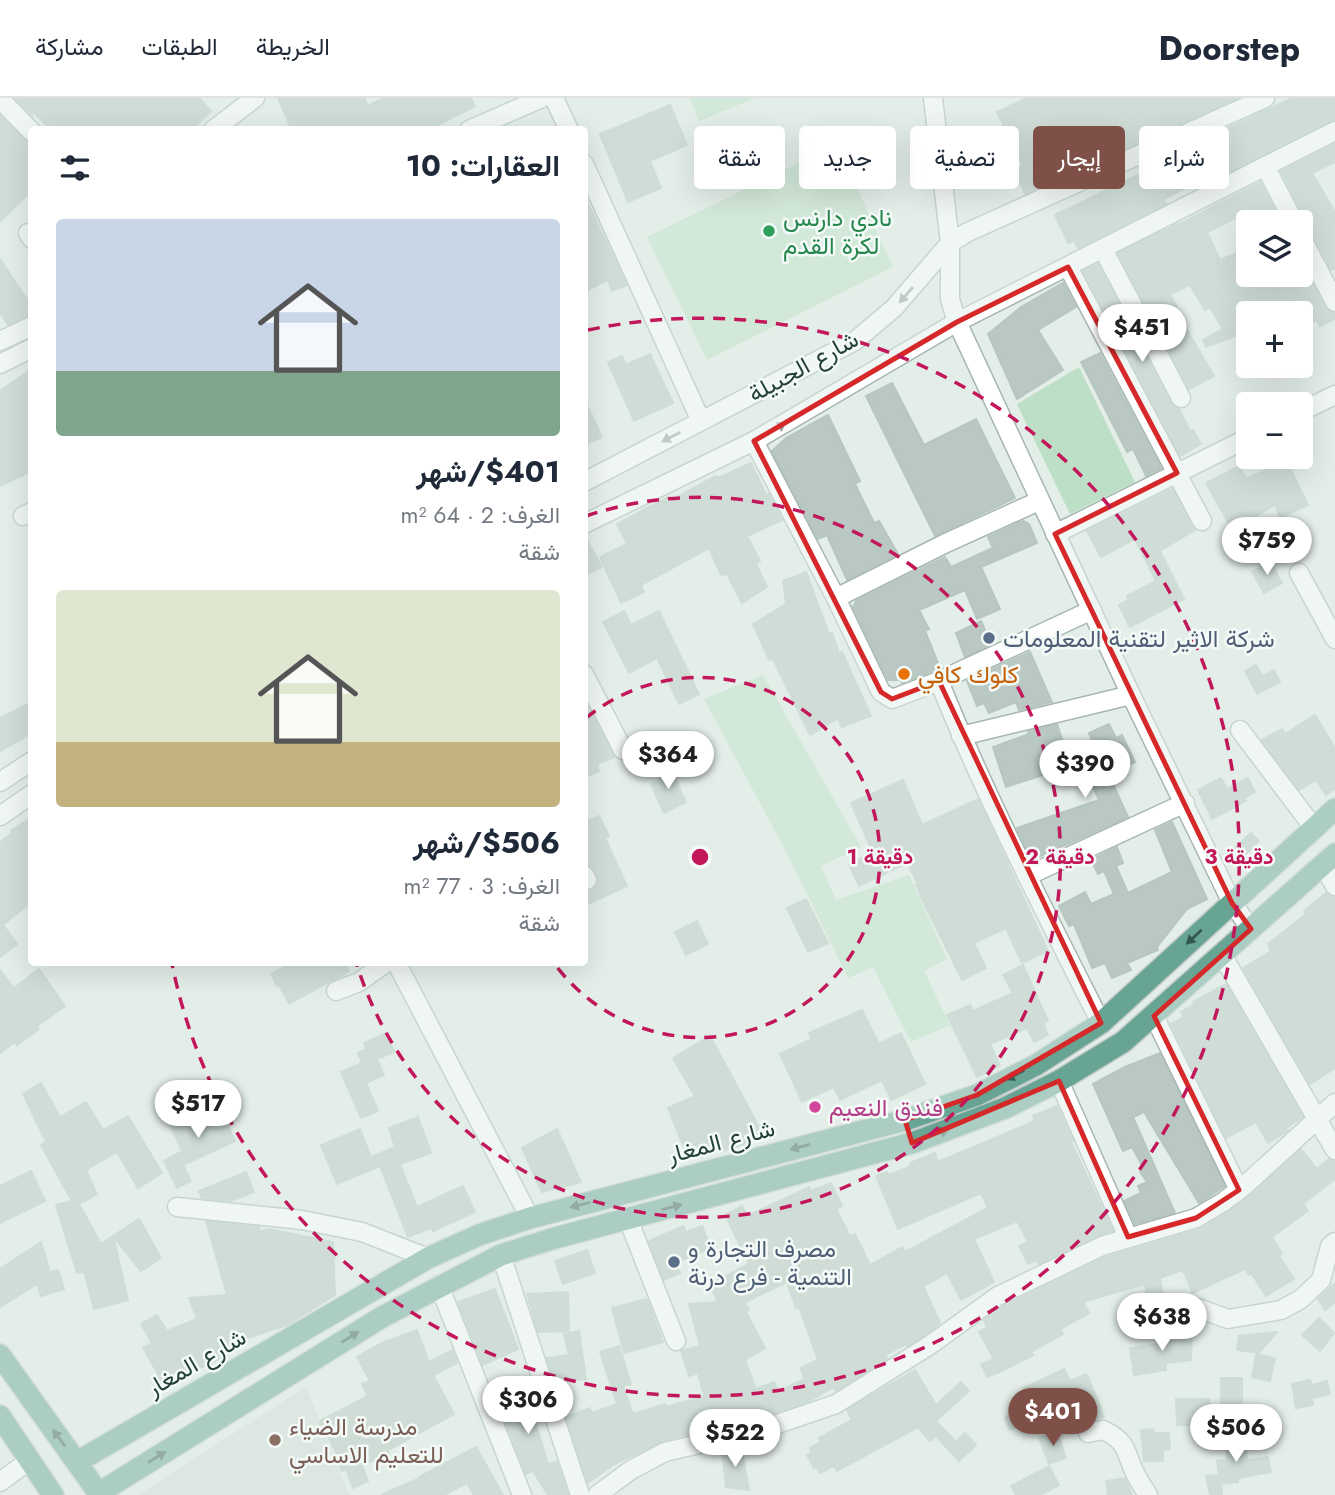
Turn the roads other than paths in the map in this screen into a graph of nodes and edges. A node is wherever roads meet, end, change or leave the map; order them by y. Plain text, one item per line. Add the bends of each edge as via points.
1 (542, 98) edge
2 (554, 98) edge
3 (1265, 98) edge
4 (0, 99) edge
5 (936, 99) edge
6 (246, 100) edge
7 (218, 126) edge
8 (478, 126) edge
9 (567, 126) edge
10 (28, 128) edge
11 (1335, 131) edge
12 (1265, 166) junction
13 (588, 182) edge
14 (592, 200) edge
15 (1288, 210) edge
16 (950, 243) junction
17 (1103, 249) junction
18 (1313, 260) edge
19 (1068, 267) junction
20 (1335, 302) edge
21 (957, 322) junction
22 (28, 327) edge
23 (2, 336) edge
24 (28, 350) edge
25 (0, 363) edge
26 (1335, 395) edge
27 (1181, 398) dead end
28 (1313, 406) edge
29 (702, 421) junction
30 (754, 441) junction
31 (1236, 444) edge
32 (1177, 473) junction
33 (588, 480) edge
34 (1039, 501) junction
35 (1202, 521) dead end
36 (588, 522) edge
37 (1055, 534) junction
38 (1299, 573) dead end
39 (836, 598) junction
40 (1093, 610) junction
41 (1335, 639) edge
42 (940, 681) junction
43 (588, 682) edge
44 (1131, 695) junction
45 (1240, 730) dead end
46 (961, 736) junction
47 (623, 750) dead end
48 (28, 764) edge
49 (0, 782) edge
50 (28, 797) edge
51 (1185, 803) junction
52 (1335, 809) edge
53 (0, 816) edge
54 (1314, 828) junction
55 (1329, 860) edge
56 (1027, 877) junction
57 (1335, 886) edge
58 (1232, 903) junction
59 (1251, 929) junction
60 (1222, 953) junction
61 (381, 966) edge
62 (398, 966) edge
63 (336, 991) dead end
64 (1154, 1016) junction
65 (1101, 1023) junction
66 (1059, 1081) junction
67 (1335, 1103) edge
68 (1317, 1117) junction
69 (905, 1120) junction
70 (912, 1143) junction
71 (1335, 1150) edge
72 (1239, 1190) junction
73 (177, 1207) dead end
74 (530, 1218) junction
75 (628, 1219) junction
76 (1128, 1237) junction
77 (1335, 1241) edge
78 (501, 1255) junction
79 (428, 1258) junction
80 (439, 1285) junction
81 (367, 1291) junction
82 (1165, 1311) dead end
83 (382, 1317) junction
84 (676, 1341) dead end
85 (0, 1355) edge
86 (0, 1416) edge
87 (1088, 1433) dead end
88 (30, 1460) junction
89 (77, 1462) junction
90 (0, 1482) edge
91 (48, 1493) edge
92 (99, 1494) edge
93 (522, 1495) edge
94 (580, 1495) edge
95 (597, 1495) edge
96 (1148, 1495) edge

1 - 8 street
2 - 9 street
3 - 16 street, شارع الجبيلة
4 - 10 street
5 - 16 street
6 - 7 street
11 - 12 street
12 - 15 street
12 - 17 street
13 - 14 street
14 - 29 street
16 - 21 street via 950,299
16 -> 29 street, شارع الجبيلة via 894,308 855,341
17 - 19 street
17 - 27 street
18 - 20 street
19 - 21 street
19 - 32 street
30 -> 21 street
21 - 34 street
22 - 23 street
24 - 25 street
26 - 28 street
29 -> 33 street, شارع الجبيلة
30 - 36 street
30 - 39 street
31 - 32 street
32 - 35 street
32 - 37 street
34 - 37 street
34 - 39 street
37 - 40 street
38 - 41 street
39 - 42 street via 887,697
40 - 42 street
40 - 44 street
42 - 46 street
43 - 47 street
44 - 46 street
44 - 51 street
45 - 54 street
46 - 56 street
48 - 49 street
50 - 53 street
51 - 56 street
51 - 58 street
52 - 54 main road, شارع المغار
54 - 58 main road, شارع المغار
55 - 57 street
55 - 59 main road, شارع المغار
56 - 65 street
58 - 59 street
58 -> 65 main road, شارع المغار
59 - 60 main road, شارع المغار
60 - 64 main road, شارع المغار
60 - 68 street
61 - 63 street
62 - 74 street
64 - 66 main road, شارع المغار via 1123,1042
64 - 72 street
65 -> 69 main road, شارع المغار via 1036,1065 977,1095
70 -> 66 main road, شارع المغار via 1005,1108
66 - 76 street
67 - 68 street
68 - 71 street
68 - 72 street
69 - 70 main road
69 -> 74 main road, شارع المغار
75 -> 70 main road, شارع المغار
72 - 76 street via 1196,1217
73 - 79 street via 302,1220 362,1232
74 - 79 main road, شارع المغار
75 - 78 main road, شارع المغار
75 - 84 street
76 - 95 street via 998,1296 836,1405 763,1429 665,1452
77 - 82 street via 1321,1280 1281,1310 1228,1319 1198,1308
78 - 80 main road, شارع المغار
78 - 94 street
79 - 81 main road, شارع المغار
80 - 83 main road, شارع المغار
80 - 93 street
81 - 83 main road
81 - 89 main road, شارع المغار
92 -> 83 main road, شارع المغار
89 -> 85 main road
86 - 88 main road
87 - 96 street via 1103,1430 1123,1442
88 - 90 street
88 - 91 main road
89 - 92 main road

